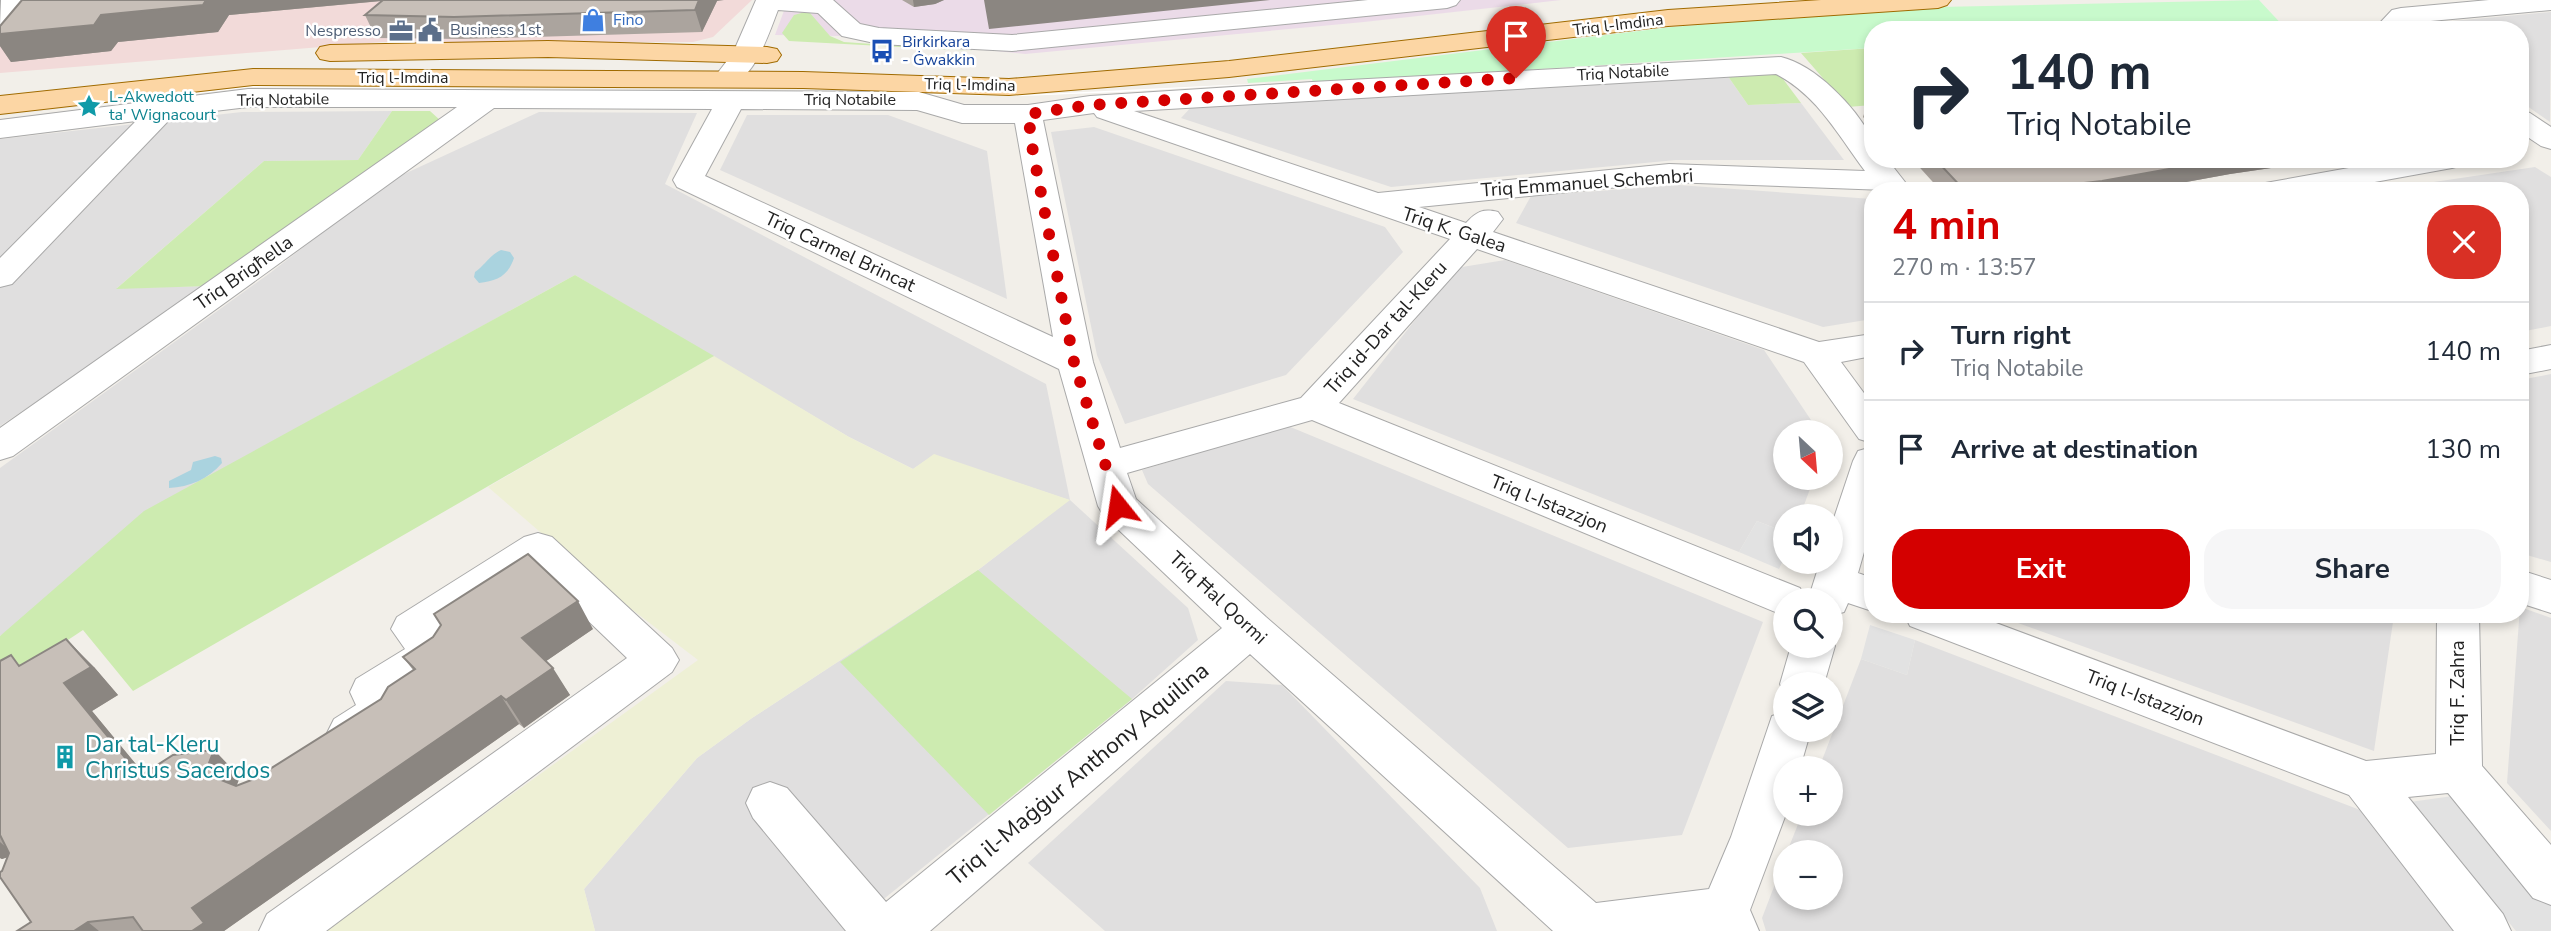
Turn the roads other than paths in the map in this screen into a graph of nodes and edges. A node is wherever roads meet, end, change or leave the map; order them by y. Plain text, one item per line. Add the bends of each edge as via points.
1 (15, 0) edge
2 (769, 0) edge
3 (1447, 0) edge
4 (1654, 0) edge
5 (1938, 0) edge
6 (2551, 2) edge
7 (0, 18) edge
8 (2397, 21) edge
9 (747, 54) junction
10 (0, 86) edge
11 (729, 89) junction
12 (488, 99) junction
13 (0, 105) edge
14 (1090, 105) junction
15 (165, 108) junction
16 (962, 114) junction
17 (1028, 114) junction
18 (2529, 125) edge
19 (0, 129) edge
20 (2551, 141) edge
21 (2529, 145) edge
22 (1864, 150) edge
23 (1033, 152) junction
24 (1878, 168) edge
25 (2403, 168) edge
26 (1889, 182) edge
27 (2326, 182) edge
28 (1864, 184) edge
29 (1522, 187) junction
30 (1371, 202) junction
31 (1470, 235) junction
32 (0, 277) edge
33 (1864, 346) edge
34 (1817, 354) junction
35 (2551, 357) edge
36 (2529, 361) edge
37 (1074, 362) junction
38 (1314, 407) junction
39 (1864, 419) edge
40 (0, 447) edge
41 (1107, 465) junction
42 (1864, 500) edge
43 (2529, 589) edge
44 (1845, 592) edge
45 (1773, 595) edge
46 (2551, 597) edge
47 (1948, 623) edge
48 (2458, 623) edge
49 (1251, 629) junction
50 (1784, 742) edge
51 (317, 754) edge
52 (2459, 772) junction
53 (2366, 781) junction
54 (769, 803) dead end
55 (2551, 882) edge
56 (1729, 920) edge
57 (893, 928) edge
58 (1590, 929) edge
59 (285, 931) edge
60 (2485, 931) edge

1 - 7 street
2 - 3 street via 827,6 851,30 879,36 1012,43
2 - 9 street
4 - 9 main road, Triq l-Imdina via 1346,37 1006,67
5 - 11 main road, Triq l-Imdina via 1668,18 1229,69 1009,87
6 - 8 street via 2401,16
9 - 10 main road, Triq l-Imdina via 408,50 294,54
9 - 11 street
11 - 12 street, Triq Notabile
11 - 13 main road, Triq l-Imdina via 254,77
11 - 16 street, Triq Notabile via 919,101
11 - 37 street, Triq Carmel Brincat via 688,180
12 - 15 street, Triq Notabile via 248,99
12 - 40 street, Triq Brigħella
14 - 17 street, Triq Notabile
14 - 22 street, Triq Notabile via 1781,65 1801,75 1819,93
14 - 30 street, Triq K. Galea
15 - 19 street, Triq Notabile
15 - 32 street
16 - 17 street, Triq Notabile
16 - 23 street
17 - 23 street, Triq Ħal Qormi
18 - 20 street
20 - 21 street
23 - 37 street, Triq Ħal Qormi
24 - 26 street, Triq Notabile
25 - 27 street
28 - 29 street, Triq Emmanuel Schembri via 1669,173
29 - 30 street, Triq Emmanuel Schembri
29 - 31 street, Triq id-Dar tal-Kleru
30 - 31 street, Triq K. Galea
31 - 34 street, Triq K. Galea
31 - 38 street, Triq id-Dar tal-Kleru
33 - 34 street, Triq K. Galea
34 - 39 street
35 - 36 street
37 - 41 street, Triq Ħal Qormi
38 - 41 street, Triq id-Dar tal-Kleru
38 - 45 street, Triq l-Istazzjon
41 - 49 street, Triq Ħal Qormi via 1118,506
42 - 44 street
43 - 46 street
47 - 53 street, Triq l-Istazzjon
48 - 52 street, Triq F. Zahra
49 - 57 street, Triq il-Maġġur Anthony Aquilina
49 - 58 street, Triq Ħal Qormi
50 - 56 street
51 - 59 street via 384,711 372,692 435,652 412,629 538,548 657,660
52 - 53 street
52 - 55 street
53 - 60 street
54 - 57 street
56 - 58 street

